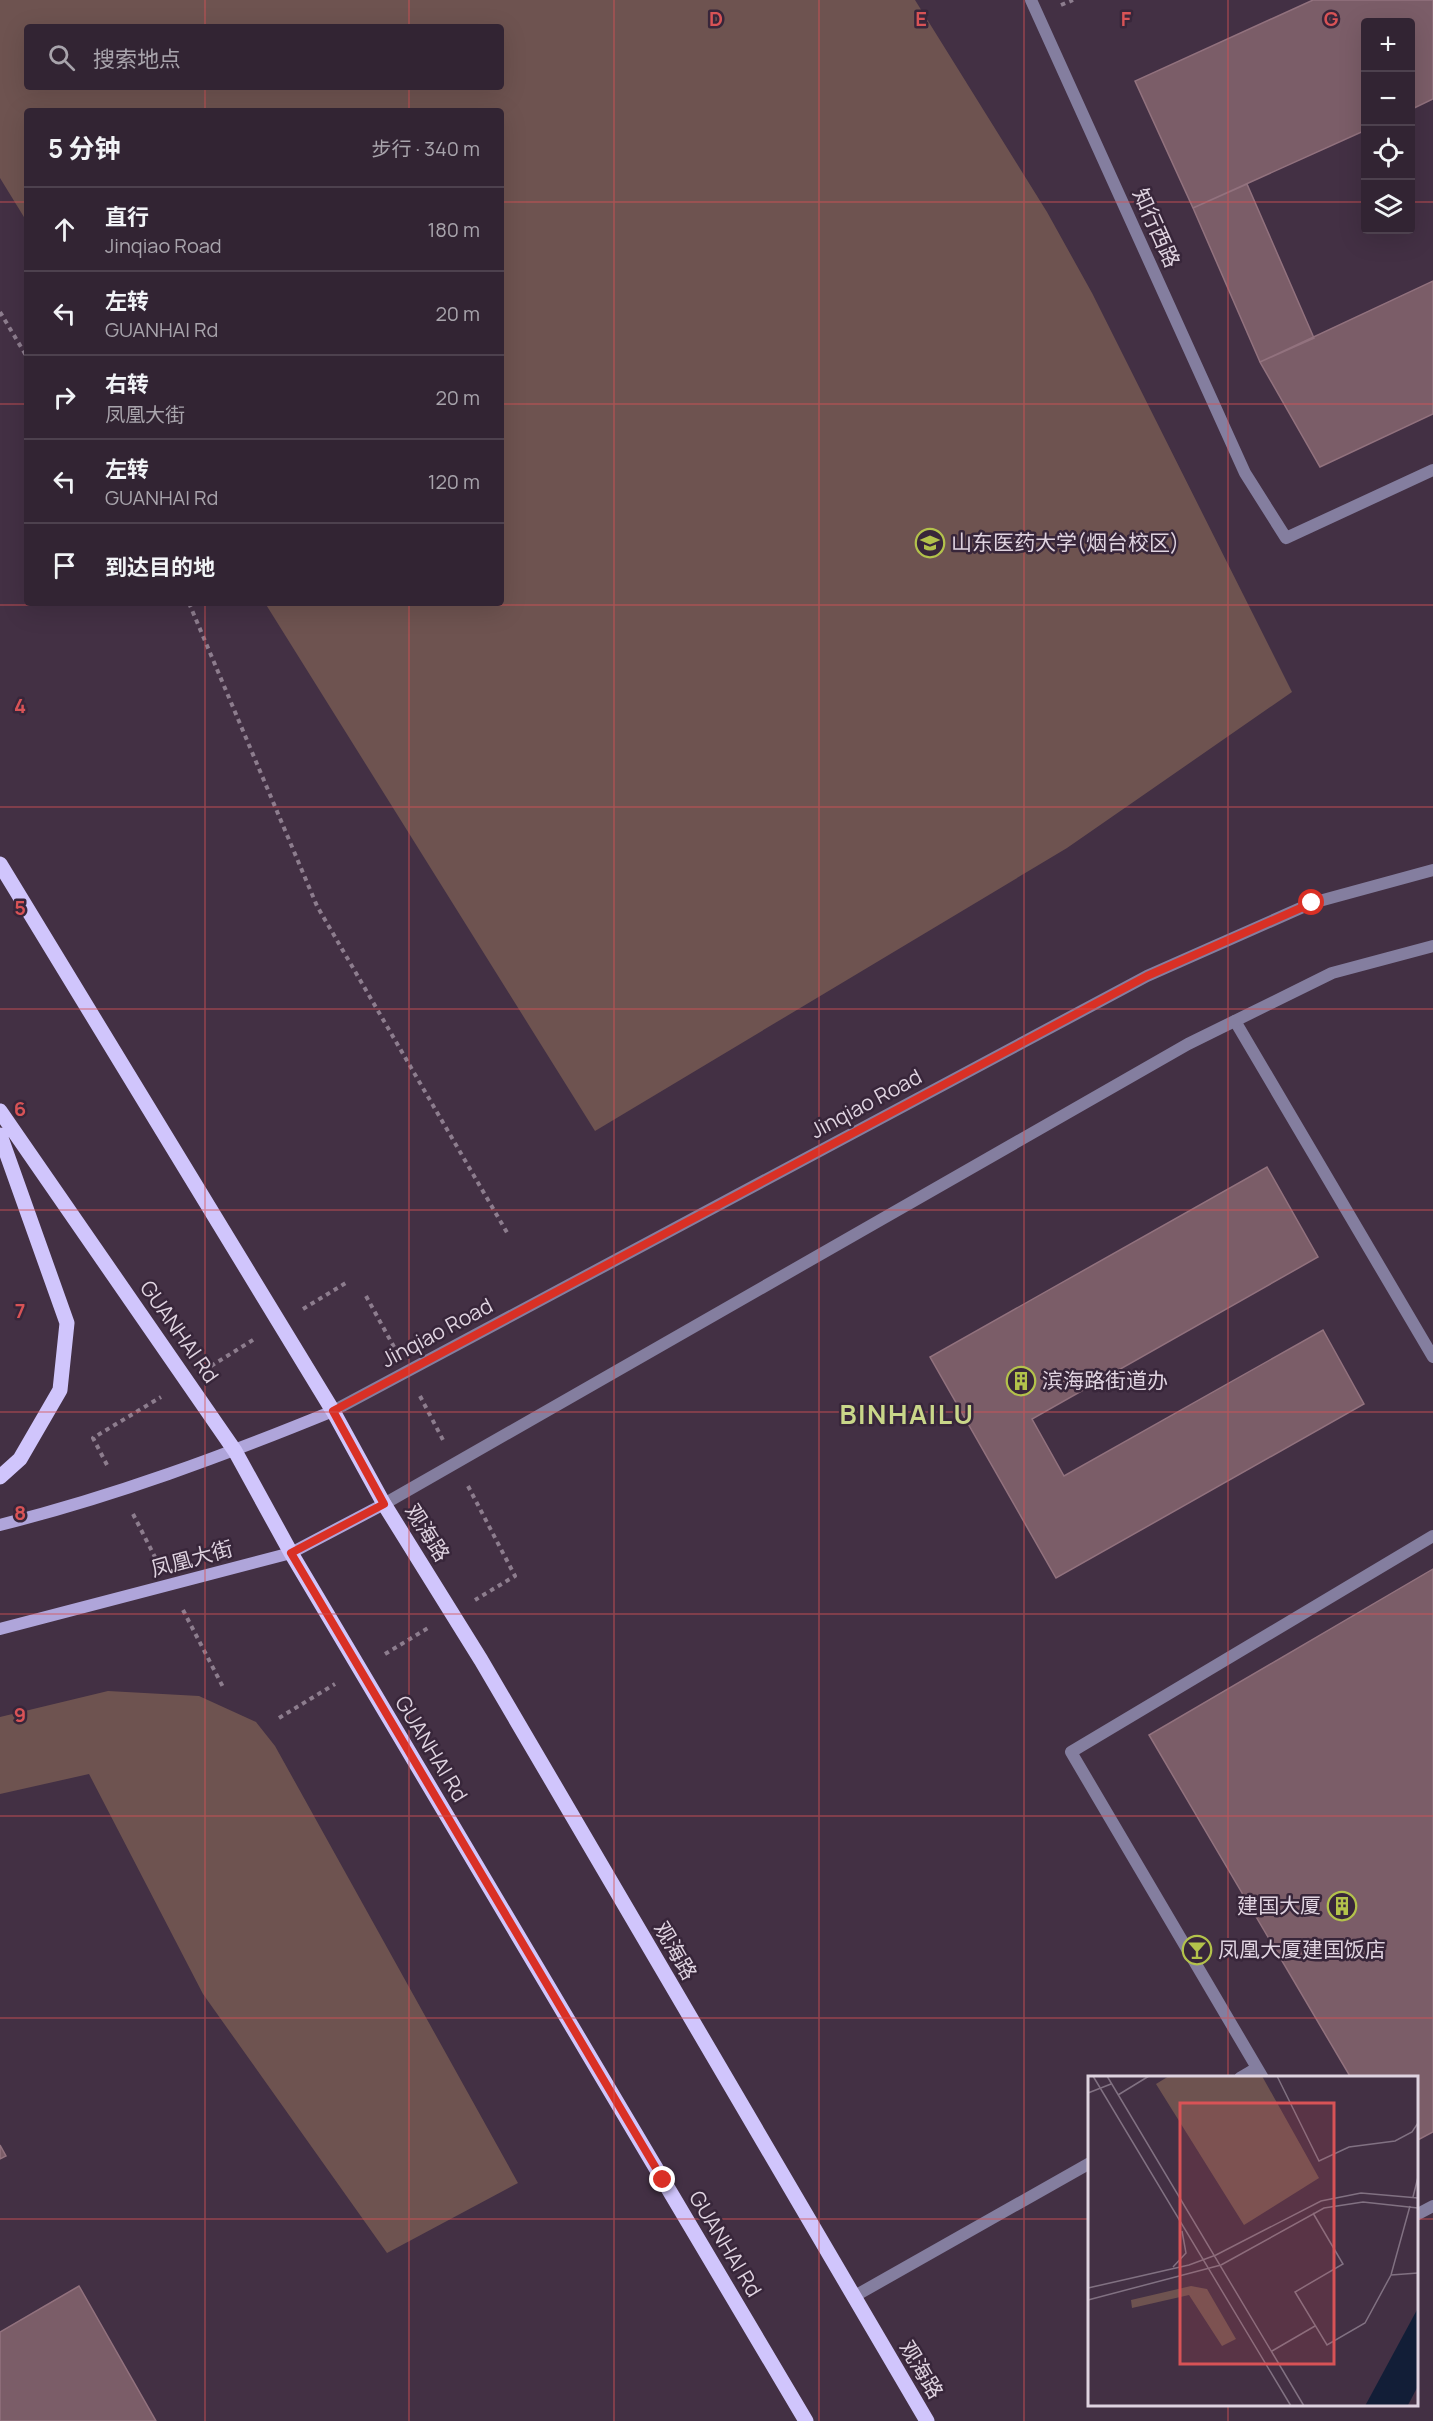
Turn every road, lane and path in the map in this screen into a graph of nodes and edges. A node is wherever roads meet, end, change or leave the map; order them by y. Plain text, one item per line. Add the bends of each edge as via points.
1 (1031, 0) edge
2 (0, 312) edge
3 (24, 352) edge
4 (1433, 470) edge
5 (190, 606) edge
6 (0, 864) edge
7 (1433, 870) edge
8 (1433, 946) edge
9 (1235, 1021) junction
10 (0, 1111) edge
11 (0, 1135) edge
12 (509, 1236) dead end
13 (1433, 1357) edge
14 (333, 1411) junction
15 (235, 1451) junction
16 (0, 1477) edge
17 (384, 1504) junction
18 (0, 1525) edge
19 (1433, 1536) edge
20 (291, 1553) junction
21 (0, 1629) edge
22 (1260, 2073) edge
23 (1088, 2164) edge
24 (1433, 2206) edge
25 (1418, 2214) edge
26 (853, 2297) junction
27 (806, 2421) edge
28 (927, 2421) edge

1 - 4 street, 知行西路 via 1245,473 1286,538
2 - 3 path
5 - 12 path via 317,906
6 - 14 main road
7 - 14 street, Jinqiao Road via 1312,903 1147,976
8 - 9 street via 1332,973
9 - 13 street
9 - 17 street via 1188,1044
10 - 15 main road, GUANHAI Rd
11 - 16 main road via 67,1323 60,1390 20,1459
14 - 15 main road
14 - 17 main road
15 - 18 main road via 82,1504
15 - 20 main road, GUANHAI Rd
17 - 20 main road, 凤凰大街
17 - 26 main road, 观海路 via 481,1660
19 - 22 street via 1071,1752
20 - 21 main road, 凤凰大街
20 - 27 main road, GUANHAI Rd
23 - 26 street
24 - 25 street
26 - 28 main road, 观海路

